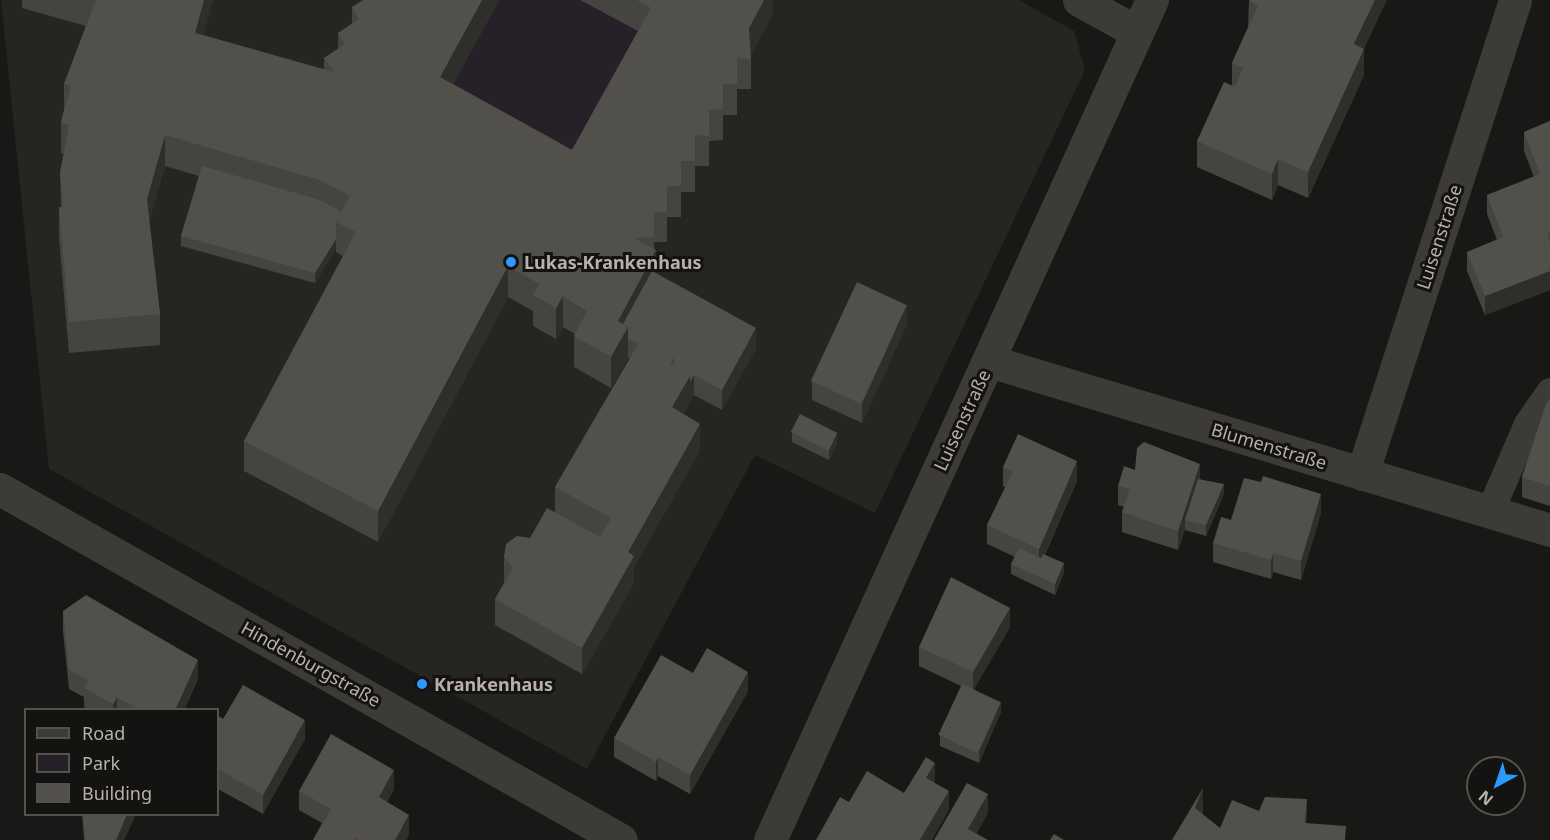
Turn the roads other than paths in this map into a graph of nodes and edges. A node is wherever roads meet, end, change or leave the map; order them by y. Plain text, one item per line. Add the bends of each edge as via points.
1 (1079, 0) edge
2 (1152, 0) edge
3 (1515, 0) edge
4 (1137, 32) junction
5 (989, 361) junction
6 (1550, 392) edge
7 (1362, 474) junction
8 (0, 489) edge
9 (1490, 512) junction
10 (1550, 530) edge
11 (621, 840) edge
12 (770, 840) edge

1 - 4 street
2 - 4 street, Luisenstraße
3 - 7 street, Luisenstraße
4 - 5 street, Luisenstraße
5 - 7 street, Blumenstraße
5 - 12 street, Luisenstraße
6 - 9 lane via 1528,424
7 - 9 street, Blumenstraße
8 - 11 street, Hindenburgstraße
9 - 10 street, Blumenstraße

